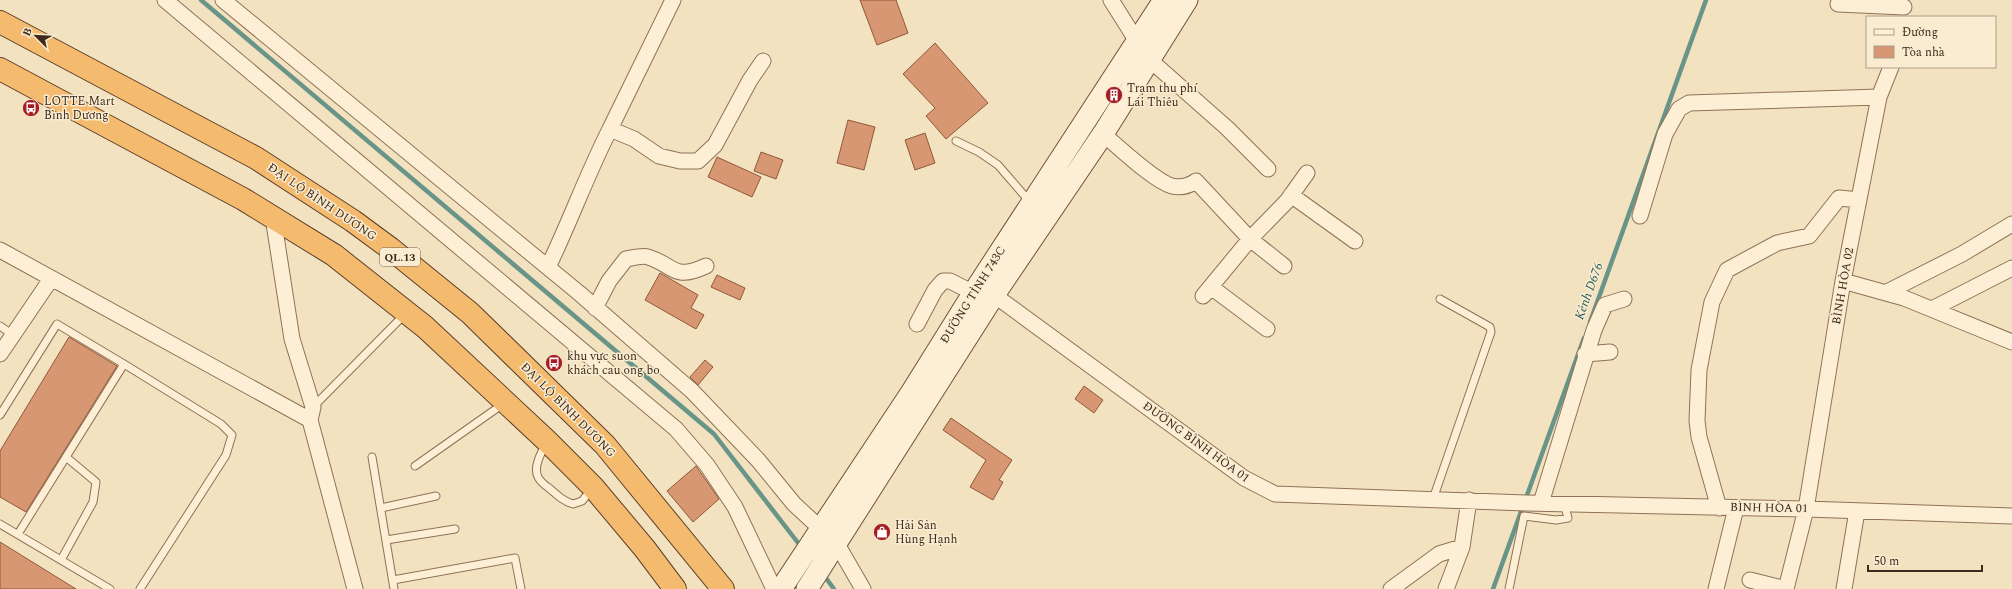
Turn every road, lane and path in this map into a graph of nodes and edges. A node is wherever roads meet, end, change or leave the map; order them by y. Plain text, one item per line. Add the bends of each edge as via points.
1 (165, 0) edge
2 (223, 0) edge
3 (673, 0) edge
4 (1111, 0) edge
5 (1164, 0) edge
6 (1188, 0) edge
7 (1838, 4) dead end
8 (1904, 8) edge
9 (0, 22) edge
10 (1138, 43) junction
11 (1150, 60) junction
12 (763, 61) dead end
13 (1891, 68) edge
14 (0, 69) edge
15 (1879, 97) junction
16 (610, 129) junction
17 (1103, 134) junction
18 (956, 141) dead end
19 (1268, 168) dead end
20 (1307, 174) dead end
21 (1291, 195) junction
22 (1859, 200) junction
23 (1031, 204) junction
24 (1640, 216) dead end
25 (273, 217) junction
26 (2012, 224) edge
27 (1250, 239) junction
28 (1355, 241) dead end
29 (0, 250) edge
30 (706, 266) dead end
31 (1284, 266) dead end
32 (548, 267) junction
33 (2012, 268) edge
34 (51, 279) junction
35 (1843, 281) junction
36 (982, 291) junction
37 (1887, 292) junction
38 (1440, 299) dead end
39 (1624, 299) dead end
40 (596, 308) junction
41 (1932, 309) junction
42 (406, 312) junction
43 (917, 324) dead end
44 (0, 326) edge
45 (1267, 329) dead end
46 (13, 335) junction
47 (2012, 342) edge
48 (1610, 352) dead end
49 (0, 354) edge
50 (1585, 354) junction
51 (124, 364) junction
52 (506, 402) junction
53 (312, 413) junction
54 (0, 415) edge
55 (547, 441) junction
56 (66, 457) junction
57 (372, 457) dead end
58 (415, 466) dead end
59 (593, 487) junction
60 (436, 496) dead end
61 (1433, 499) junction
62 (1475, 500) junction
63 (1526, 503) joint
64 (1541, 503) junction
65 (1564, 503) junction
66 (381, 508) junction
67 (1719, 508) junction
68 (1736, 508) junction
69 (1806, 509) junction
70 (1858, 511) junction
71 (2012, 516) edge
72 (0, 524) edge
73 (455, 529) dead end
74 (821, 529) junction
75 (18, 534) junction
76 (386, 540) junction
77 (837, 544) junction
78 (1462, 547) junction
79 (61, 560) junction
80 (393, 580) junction
81 (1750, 580) dead end
82 (110, 589) edge
83 (140, 589) edge
84 (355, 589) edge
85 (394, 589) edge
86 (521, 589) edge
87 (675, 589) edge
88 (722, 589) edge
89 (774, 589) edge
90 (781, 589) edge
91 (807, 589) edge
92 (863, 589) edge
93 (1391, 589) edge
94 (1446, 589) edge
95 (1509, 589) edge
96 (1716, 589) edge
97 (1786, 589) edge
98 (1844, 589) edge

1 - 89 street via 676,429 708,465 735,507
2 - 32 street
3 - 16 street
4 - 10 street
5 - 10 main road, ĐƯỜNG TỈNH 743C
6 - 11 main road, ĐƯỜNG TỈNH 743C
7 - 8 street
9 - 88 highway, ĐẠI LỘ BÌNH DƯƠNG / QL.13 via 256,158 354,221 391,249 470,313 604,445
10 - 23 main road, ĐƯỜNG TỈNH 743C
11 - 17 main road, ĐƯỜNG TỈNH 743C
11 - 19 street
12 - 16 street via 715,145 698,161 680,161 659,156 634,139
13 - 15 street, BÌNH HÒA 02
14 - 25 highway
15 - 22 street, BÌNH HÒA 02
15 - 24 street via 1689,103 1679,109 1665,134
16 - 32 street
17 - 27 street via 1148,172 1169,185 1186,186 1196,181
17 - 36 main road, ĐƯỜNG TỈNH 743C
18 - 23 lane via 998,165
20 - 21 street
21 - 27 street
21 - 28 street
22 - 35 street, BÌNH HÒA 02
22 - 67 street via 1839,198 1809,236 1777,243 1727,270 1712,302 1699,370 1697,421
23 - 36 main road, ĐƯỜNG TỈNH 743C
25 - 42 highway via 334,255
25 - 53 street via 292,339
26 - 37 street via 1962,254
27 - 31 street
27 - 45 street via 1207,291
29 - 34 street
30 - 40 street via 690,273 675,272 646,256 626,259 609,281
32 - 40 street
33 - 41 street
34 - 46 street
34 - 53 street
35 - 37 street
35 - 69 street, BÌNH HÒA 02
36 - 43 street, ĐƯỜNG BÌNH HÒA 01 via 943,281 934,290
36 - 61 street, ĐƯỜNG BÌNH HÒA 01 via 1244,478 1275,494
36 - 74 main road, ĐƯỜNG TỈNH 743C
36 - 77 main road, ĐƯỜNG TỈNH 743C
37 - 41 street
38 - 61 lane via 1490,327 1491,332
39 - 50 street via 1605,305
40 - 74 street via 692,391 758,460 794,504
41 - 47 street
42 - 52 highway
42 - 53 lane
44 - 46 lane
46 - 49 street
48 - 50 street
50 - 64 street
51 - 54 lane via 57,324
51 - 56 lane
51 - 83 lane via 221,424 232,435 226,455
52 - 55 highway
52 - 58 lane
53 - 84 street
55 - 59 highway
55 - 59 lane via 538,460 538,477 541,480 563,500 573,504 582,501
56 - 75 lane
56 - 79 lane via 96,482 93,502
57 - 66 lane
59 - 87 highway
60 - 66 lane
61 - 62 street, ĐƯỜNG BÌNH HÒA 01
62 - 63 street, ĐƯỜNG BÌNH HÒA 01
62 - 78 street
63 - 64 street, BÌNH HÒA 01
64 - 65 street, BÌNH HÒA 01
65 - 67 street, BÌNH HÒA 01
65 - 95 lane via 1568,518 1556,520 1524,516
66 - 76 lane
67 - 68 street, BÌNH HÒA 01
68 - 69 street, BÌNH HÒA 01
68 - 96 street
69 - 70 street, BÌNH HÒA 01
69 - 97 street, BÌNH HÒA 02
70 - 71 street, BÌNH HÒA 01
70 - 98 street
72 - 75 lane
73 - 76 lane
74 - 90 main road, ĐƯỜNG TỈNH 743C
75 - 79 lane
76 - 80 lane
77 - 91 main road, ĐƯỜNG TỈNH 743C
77 - 92 street
78 - 93 street via 1439,554
78 - 94 street
79 - 82 lane
80 - 85 lane
80 - 86 lane via 515,558
81 - 97 street

